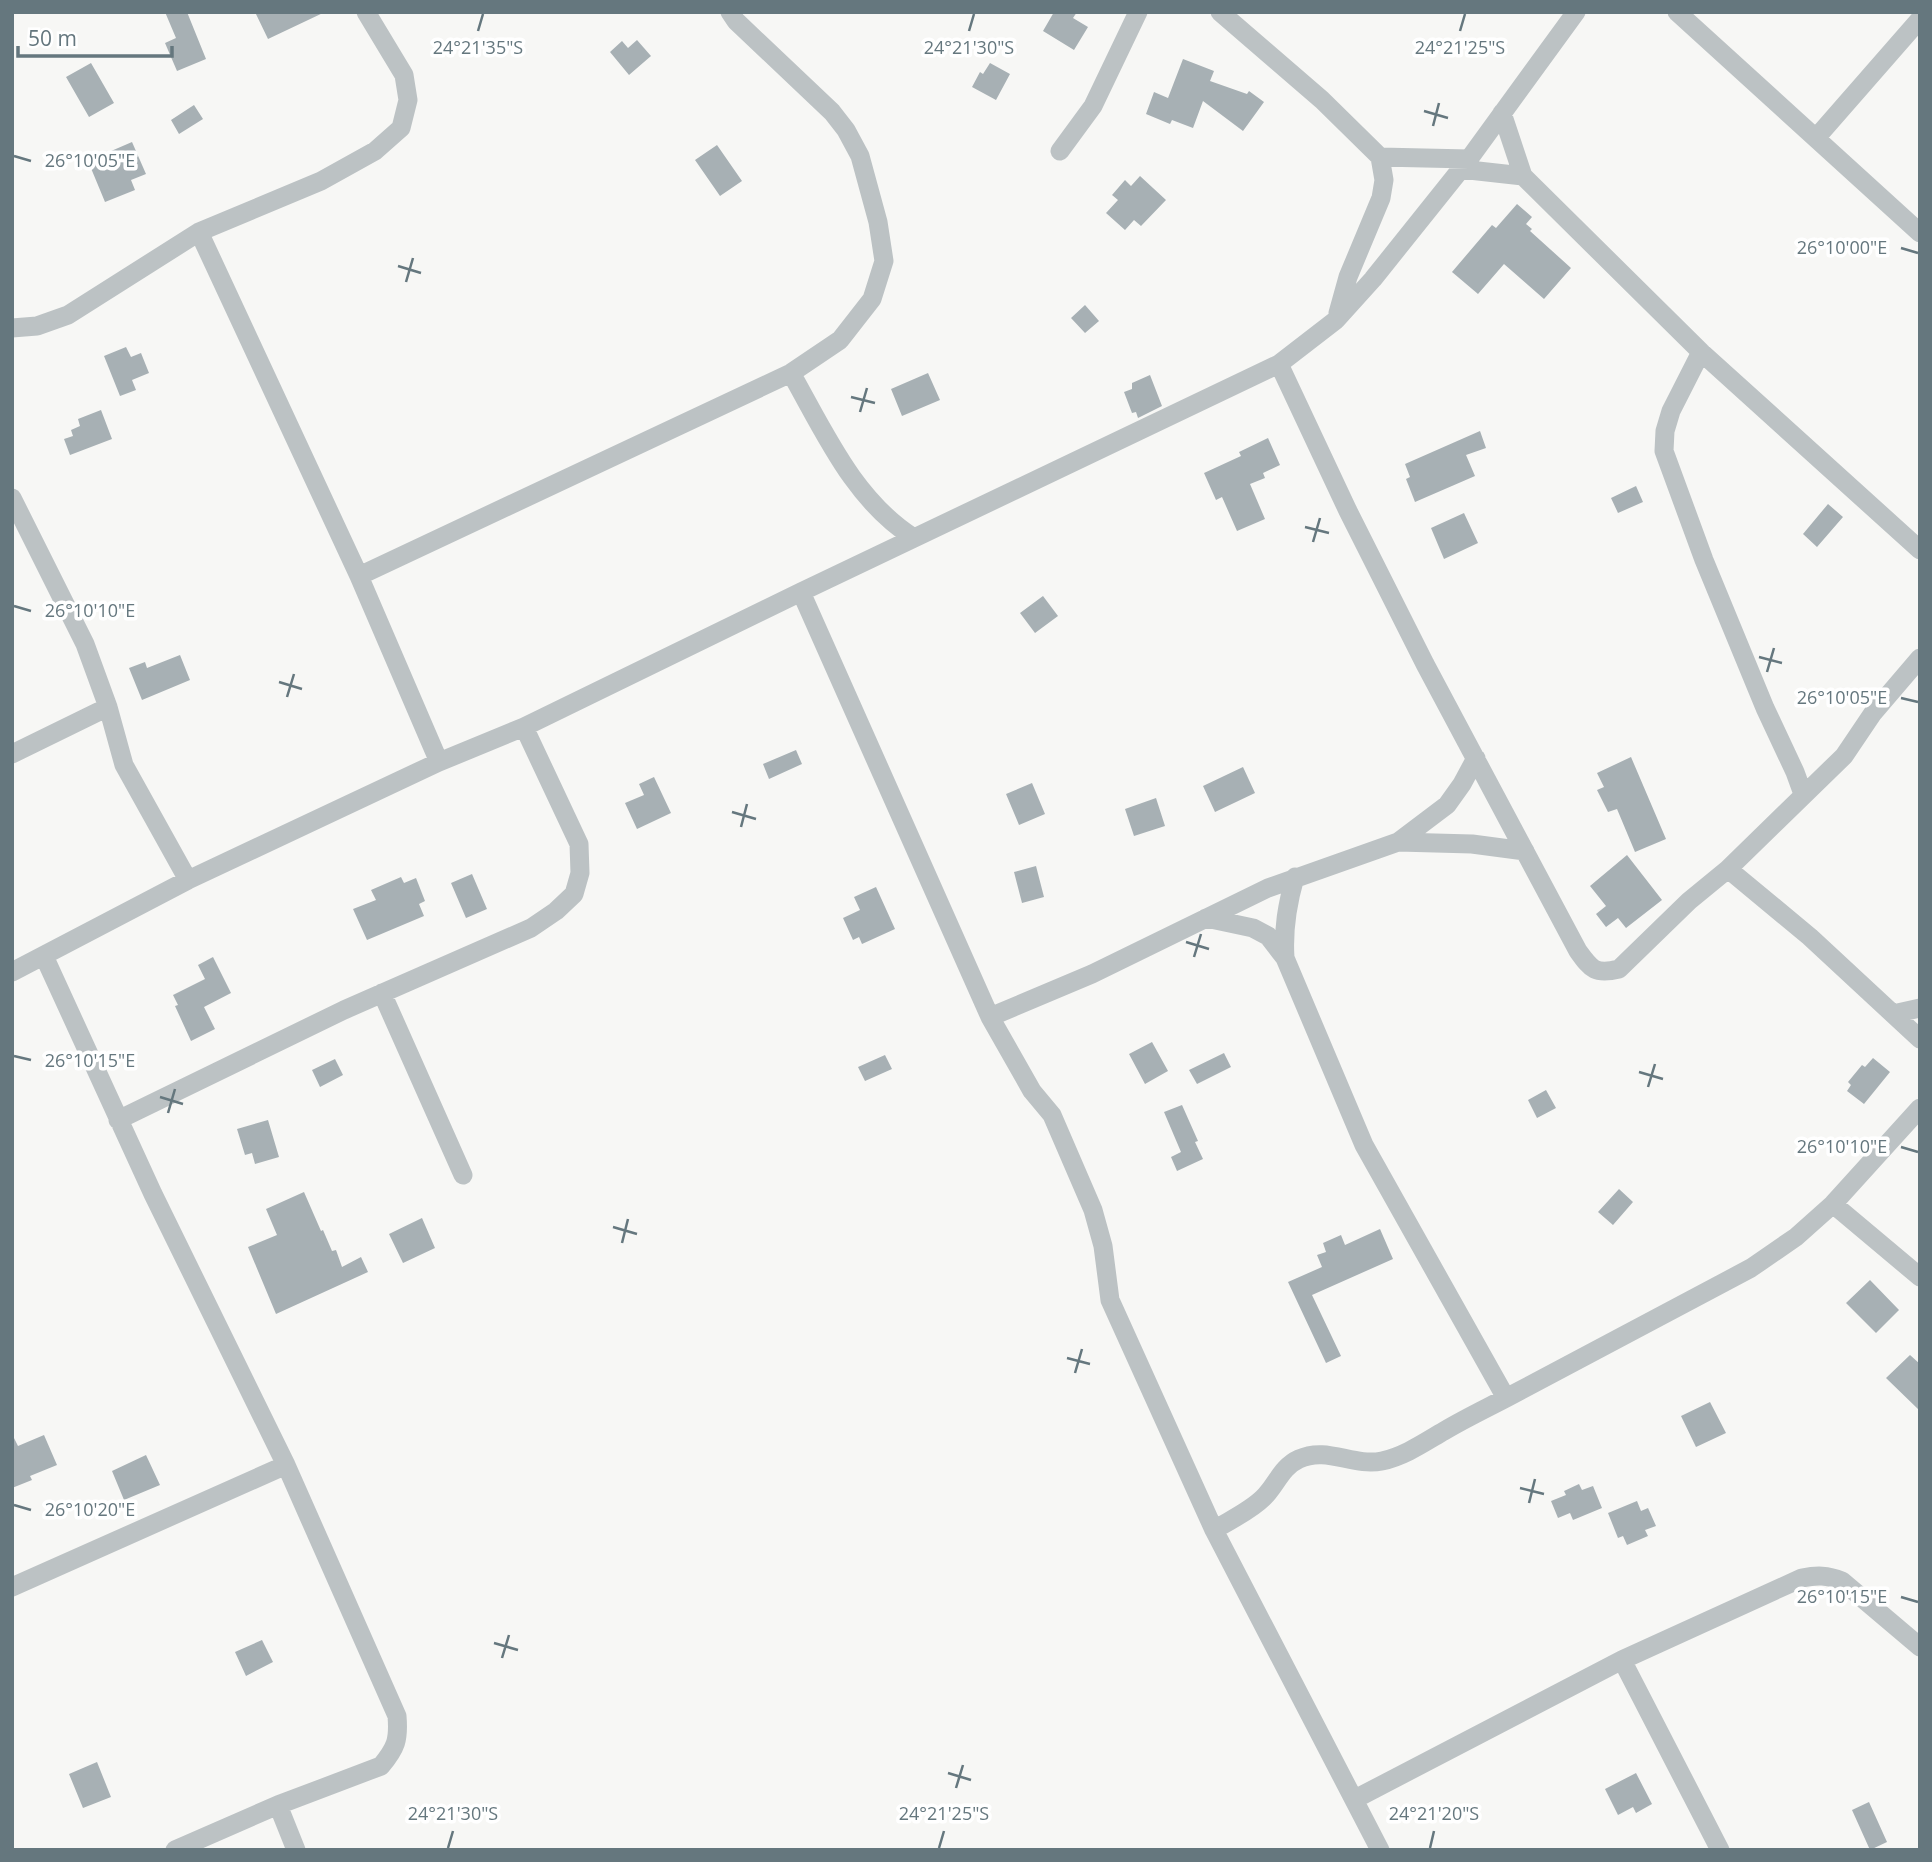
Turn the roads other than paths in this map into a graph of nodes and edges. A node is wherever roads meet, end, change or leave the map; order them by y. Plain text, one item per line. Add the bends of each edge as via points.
1 (366, 12) edge
2 (730, 12) edge
3 (1138, 12) edge
4 (1220, 12) edge
5 (1576, 12) edge
6 (1677, 12) edge
7 (1920, 19) edge
8 (1502, 113) junction
9 (1816, 138) junction
10 (1060, 151) dead end
11 (1380, 157) junction
12 (1465, 164) junction
13 (1523, 176) junction
14 (200, 232) junction
15 (1920, 233) edge
16 (1336, 320) junction
17 (12, 328) edge
18 (1701, 352) junction
19 (1279, 365) junction
20 (791, 373) junction
21 (12, 498) edge
22 (914, 538) junction
23 (1920, 550) edge
24 (359, 576) junction
25 (801, 592) junction
26 (1920, 658) edge
27 (108, 707) junction
28 (524, 727) junction
29 (12, 754) edge
30 (1476, 758) junction
31 (439, 762) junction
32 (1802, 794) junction
33 (1398, 842) junction
34 (1525, 851) junction
35 (1728, 869) junction
36 (1295, 877) junction
37 (188, 880) junction
38 (1206, 918) junction
39 (44, 956) junction
40 (1285, 958) junction
41 (12, 972) edge
42 (382, 993) junction
43 (1920, 1008) edge
44 (1893, 1014) junction
45 (990, 1017) junction
46 (1920, 1039) edge
47 (1920, 1108) edge
48 (118, 1120) junction
49 (463, 1175) dead end
50 (1833, 1204) junction
51 (1920, 1277) edge
52 (1506, 1398) junction
53 (286, 1465) junction
54 (1214, 1530) junction
55 (12, 1587) edge
56 (1920, 1647) edge
57 (1622, 1660) junction
58 (1355, 1799) junction
59 (278, 1805) junction
60 (175, 1850) edge
61 (296, 1850) edge
62 (1380, 1850) edge
63 (1720, 1850) edge

1 - 14 street via 404,75 408,100 401,128 374,151 321,181
2 - 20 street via 846,130 860,156 878,222 884,261 872,299 840,340
3 - 10 street via 1093,106
4 - 11 street
5 - 8 street
6 - 9 street
7 - 9 street
8 - 12 street
8 - 13 street
9 - 15 street
11 - 12 street
11 - 16 street via 1381,198 1348,276
12 - 13 street
12 - 16 street
13 - 18 street
14 - 17 street via 68,315 37,326
14 - 24 street
16 - 19 street
18 - 23 street
18 - 32 street via 1671,411 1664,452
19 - 22 street
19 - 30 street
20 - 22 street via 869,501
20 - 24 street
21 - 27 street via 85,644
22 - 25 street
24 - 31 street
25 - 28 street
25 - 45 street
26 - 32 street via 1844,756
27 - 29 street
27 - 37 street via 124,765
28 - 31 street
28 - 42 street via 579,844 580,873 574,894 531,928
30 - 33 street via 1447,805
30 - 34 street
31 - 37 street
32 - 35 street
33 - 34 street
33 - 36 street
34 - 35 street via 1578,951 1591,968 1605,972 1619,969
35 - 44 street
36 - 38 street
36 - 40 street via 1283,930
37 - 39 street
38 - 40 street via 1253,928 1268,936
38 - 45 street
39 - 41 street
39 - 48 street
40 - 52 street via 1364,1145
42 - 48 street
42 - 49 street
43 - 44 street
44 - 46 street
45 - 54 street via 1057,1126 1093,1210 1110,1300
47 - 50 street
48 - 53 street
50 - 51 street
50 - 52 street via 1751,1268
52 - 54 street via 1400,1456 1380,1462 1329,1454 1297,1460 1265,1497
53 - 55 street
53 - 59 street via 397,1716 399,1736 393,1753 381,1766
54 - 58 street
56 - 57 street via 1842,1581 1817,1575 1801,1578
57 - 58 street
57 - 63 street
58 - 62 street
59 - 60 street
59 - 61 street

